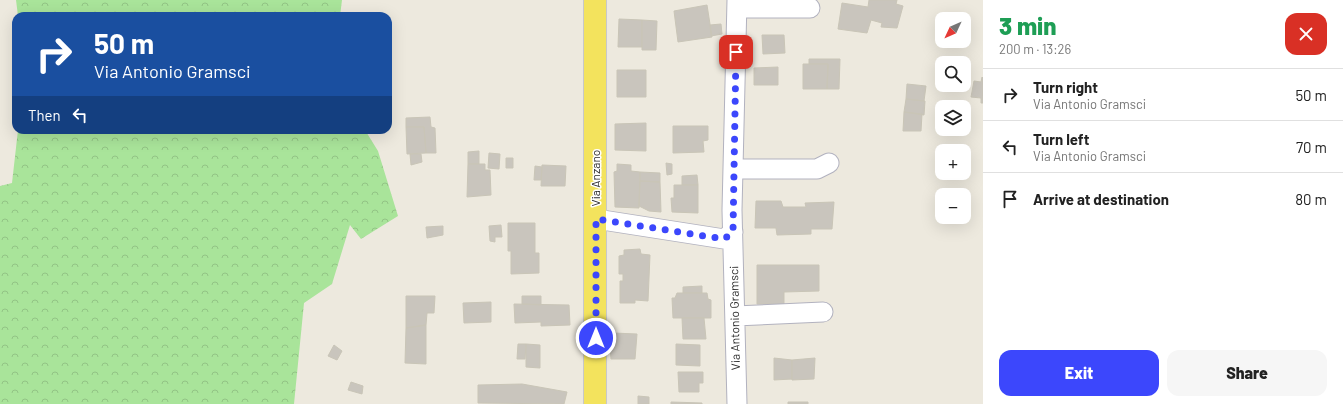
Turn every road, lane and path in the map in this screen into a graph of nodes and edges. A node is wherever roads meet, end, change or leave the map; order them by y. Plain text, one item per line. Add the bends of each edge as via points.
1 (595, 0) edge
2 (737, 4) edge
3 (810, 8) dead end
4 (829, 163) dead end
5 (733, 169) junction
6 (596, 219) junction
7 (733, 232) junction
8 (823, 312) dead end
9 (735, 316) junction
10 (595, 404) edge
11 (737, 404) edge

1 - 6 main road, Via Anzano
2 - 3 street
2 - 5 street, Via Antonio Gramsci
4 - 5 street via 817,169
5 - 7 street, Via Antonio Gramsci
6 - 7 street via 724,239
6 - 10 main road, Via Anzano
7 - 9 street, Via Antonio Gramsci
8 - 9 street
9 - 11 street, Via Antonio Gramsci

